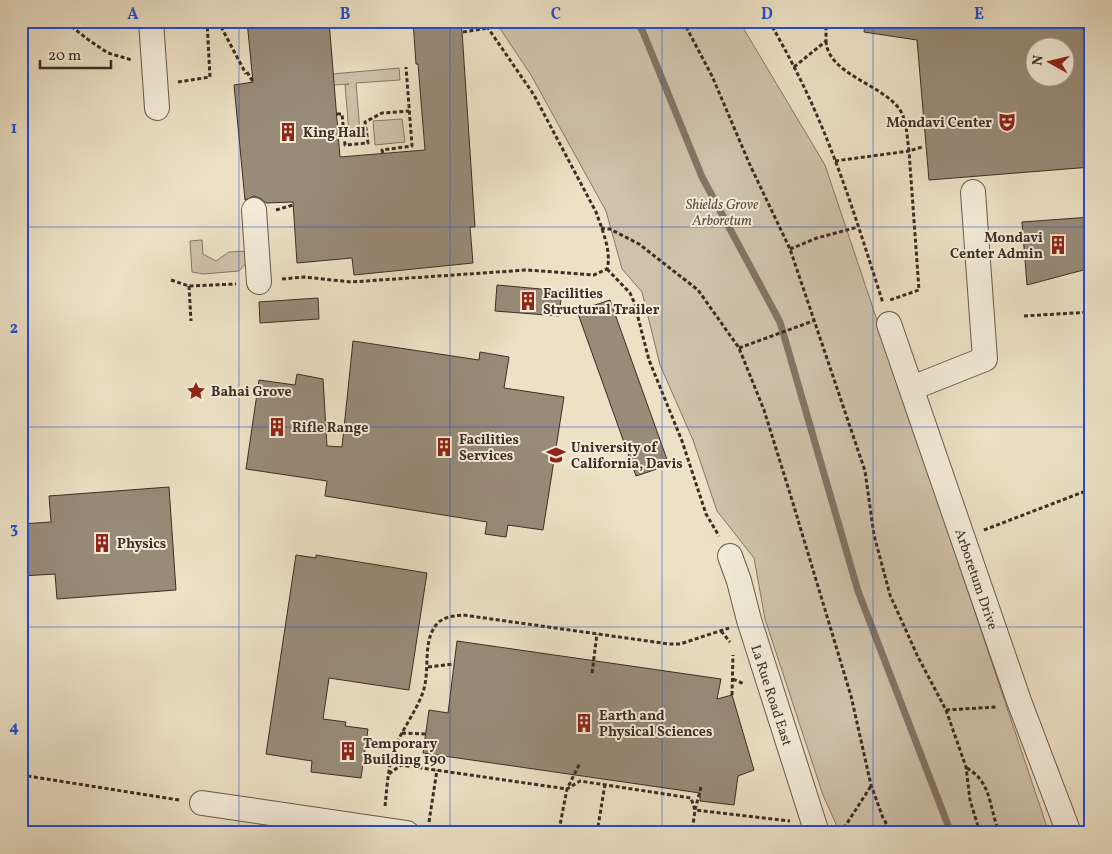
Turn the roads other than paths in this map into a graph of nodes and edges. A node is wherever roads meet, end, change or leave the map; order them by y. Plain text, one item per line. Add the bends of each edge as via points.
1 (151, 21) edge
2 (157, 108) dead end
3 (973, 192) dead end
4 (254, 210) dead end
5 (259, 282) road end
6 (886, 313) road end
7 (912, 388) junction
8 (730, 556) road end
9 (202, 803) road end
10 (418, 828) edge
11 (816, 833) edge
12 (1069, 833) edge

1 - 2 street
3 - 7 street via 985,359
4 - 5 street
6 - 7 street, Arboretum Drive
7 - 12 street, Arboretum Drive via 1019,701
8 - 11 street, La Rue Road East
9 - 10 street

